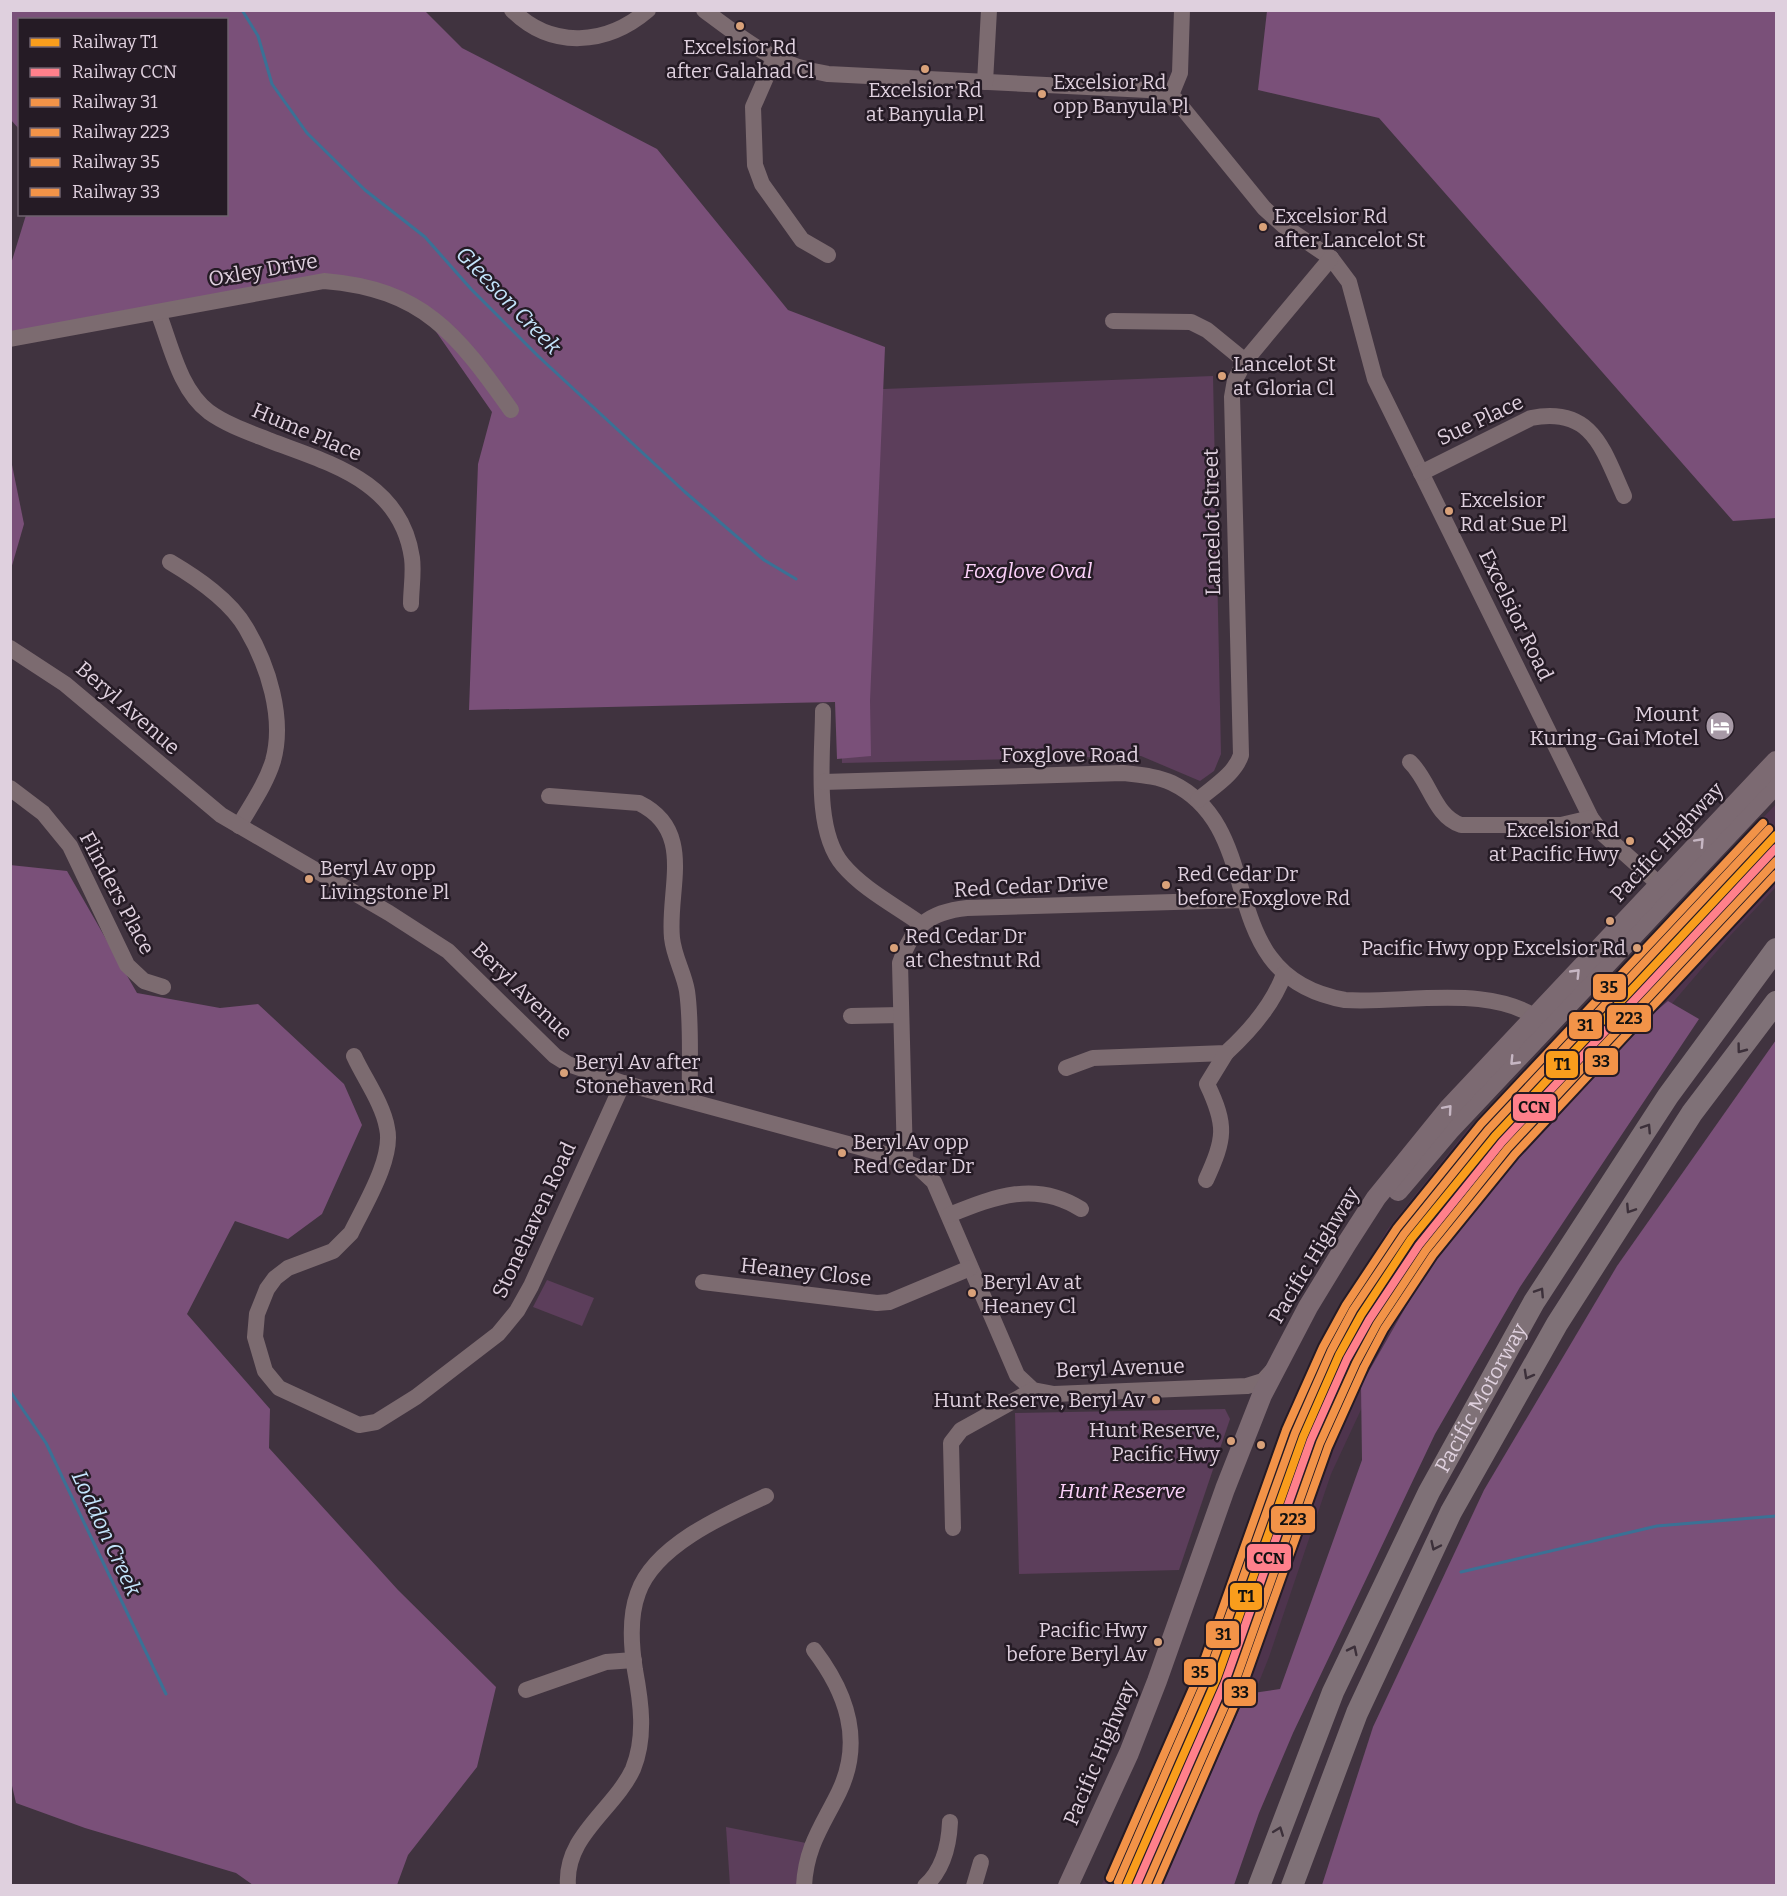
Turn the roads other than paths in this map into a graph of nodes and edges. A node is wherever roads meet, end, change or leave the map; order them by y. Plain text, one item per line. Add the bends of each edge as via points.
1 (512, 10) edge
2 (648, 10) edge
3 (704, 10) edge
4 (989, 10) edge
5 (1182, 10) edge
6 (774, 59) junction
7 (985, 82) junction
8 (1171, 95) junction
9 (828, 255) dead end
10 (1331, 258) junction
11 (158, 312) junction
12 (1113, 321) dead end
13 (10, 339) edge
14 (1245, 361) junction
15 (511, 410) dead end
16 (1421, 473) junction
17 (1624, 496) dead end
18 (170, 562) dead end
19 (411, 604) dead end
20 (10, 648) edge
21 (823, 711) dead end
22 (1776, 761) edge
23 (1410, 762) dead end
24 (823, 782) junction
25 (1776, 784) edge
26 (10, 788) edge
27 (549, 796) dead end
28 (1198, 800) junction
29 (1591, 818) junction
30 (239, 826) junction
31 (1666, 890) junction
32 (1244, 900) junction
33 (921, 924) junction
34 (1776, 949) edge
35 (1284, 974) junction
36 (163, 987) dead end
37 (1776, 1002) edge
38 (901, 1015) junction
39 (851, 1016) dead end
40 (1542, 1021) junction
41 (1226, 1053) junction
42 (354, 1056) dead end
43 (1066, 1068) dead end
44 (623, 1083) junction
45 (690, 1100) junction
46 (905, 1160) junction
47 (1206, 1180) dead end
48 (1082, 1209) dead end
49 (949, 1215) junction
50 (970, 1268) junction
51 (703, 1282) dead end
52 (1276, 1367) junction
53 (1232, 1387) junction
54 (1033, 1390) junction
55 (1248, 1430) junction
56 (766, 1496) dead end
57 (953, 1528) dead end
58 (814, 1650) dead end
59 (634, 1660) junction
60 (526, 1690) dead end
61 (950, 1822) dead end
62 (981, 1862) dead end
63 (568, 1886) edge
64 (804, 1886) edge
65 (925, 1886) edge
66 (974, 1886) edge
67 (1068, 1886) edge
68 (1079, 1886) edge
69 (1258, 1886) edge
70 (1292, 1886) edge

1 - 2 street via 546,33 566,40 605,36
3 - 6 street
4 - 7 street
5 - 8 street via 1180,73
6 - 7 street via 828,74
6 - 9 street via 753,106 755,165 762,184 802,240
7 - 8 street via 1148,90
8 - 10 street, Excelsior Road via 1264,208
10 - 14 street, Lancelot Street
10 - 16 street, Excelsior Road via 1349,282 1371,367
11 - 13 street, Oxley Drive
11 - 15 street, Oxley Drive via 324,281 355,283 395,295 436,318
11 - 19 street, Hume Place via 179,372 209,412 246,431 345,468 380,493 402,524 412,558
12 - 14 street via 1191,322 1208,330
14 - 28 street, Lancelot Street via 1232,396 1241,755 1231,772
16 - 17 street, Sue Place via 1531,418 1546,415 1574,420 1591,432
16 - 29 street, Excelsior Road
18 - 30 street via 194,577 246,627 272,693 277,736 273,761
20 - 30 street, Beryl Avenue via 65,684 198,798
21 - 24 street
31 -> 22 main road, Pacific Highway
23 - 29 street via 1425,778 1447,818 1461,825 1561,825
24 - 28 street, Foxglove Road via 1123,773 1172,783
24 - 33 street via 825,824 835,855 854,877
25 - 31 main road, Pacific Highway
26 - 36 street, Flinders Place via 43,813 70,846 127,965 144,981
27 - 45 street via 639,803 657,814 670,831 674,849 672,938 688,1004
28 - 32 street, Foxglove Road via 1226,842
29 - 31 street, Excelsior Road via 1603,834
30 - 44 street, Beryl Avenue via 448,951 555,1056
31 - 40 main road, Pacific Highway
32 - 33 street, Red Cedar Drive via 967,908 948,910
32 - 35 street, Foxglove Road via 1267,954
33 - 38 street via 900,963
69 -> 34 highway, Pacific Motorway via 1333,1692 1429,1492 1534,1302 1668,1096
35 - 40 street, Foxglove Road via 1315,993 1345,1000 1467,999 1523,1008
35 - 41 street via 1276,996
37 -> 70 highway, Pacific Motorway via 1692,1113 1557,1324 1451,1512 1357,1713
38 - 39 street
38 - 46 street
52 -> 40 main road, Pacific Highway via 1327,1274 1376,1198 1449,1108
40 -> 68 main road, Pacific Highway via 1385,1206 1316,1314 1254,1441 1164,1693
41 - 43 street via 1094,1058
41 - 47 street via 1207,1084 1221,1113 1220,1150
42 - 44 street, Stonehaven Road via 388,1129 389,1143 382,1165 351,1233 333,1251 288,1268 274,1278 261,1302 255,1326 257,1349 271,1379 291,1395 359,1425 376,1422 416,1397 509,1322 531,1286
44 - 45 street, Beryl Avenue
45 - 46 street, Beryl Avenue
46 - 49 street, Beryl Avenue via 934,1182
48 - 49 street via 1060,1198 1006,1193
49 - 50 street, Beryl Avenue
50 - 51 street, Heaney Close via 889,1302 877,1303
50 - 54 street, Beryl Avenue via 1017,1375
52 - 53 street, Beryl Avenue via 1263,1381
52 - 55 main road, Pacific Highway
53 - 54 street, Beryl Avenue via 1054,1394
53 - 55 street via 1249,1399
54 - 57 street via 961,1430 951,1443
55 - 67 main road, Pacific Highway via 1129,1753
56 - 59 street via 686,1537 656,1565 638,1592 632,1622
58 - 64 street via 845,1701 849,1751 839,1791 809,1849
59 - 60 street via 606,1662
59 - 63 street via 642,1724 633,1768 617,1795 577,1844
61 - 65 street via 944,1857
62 - 66 street

